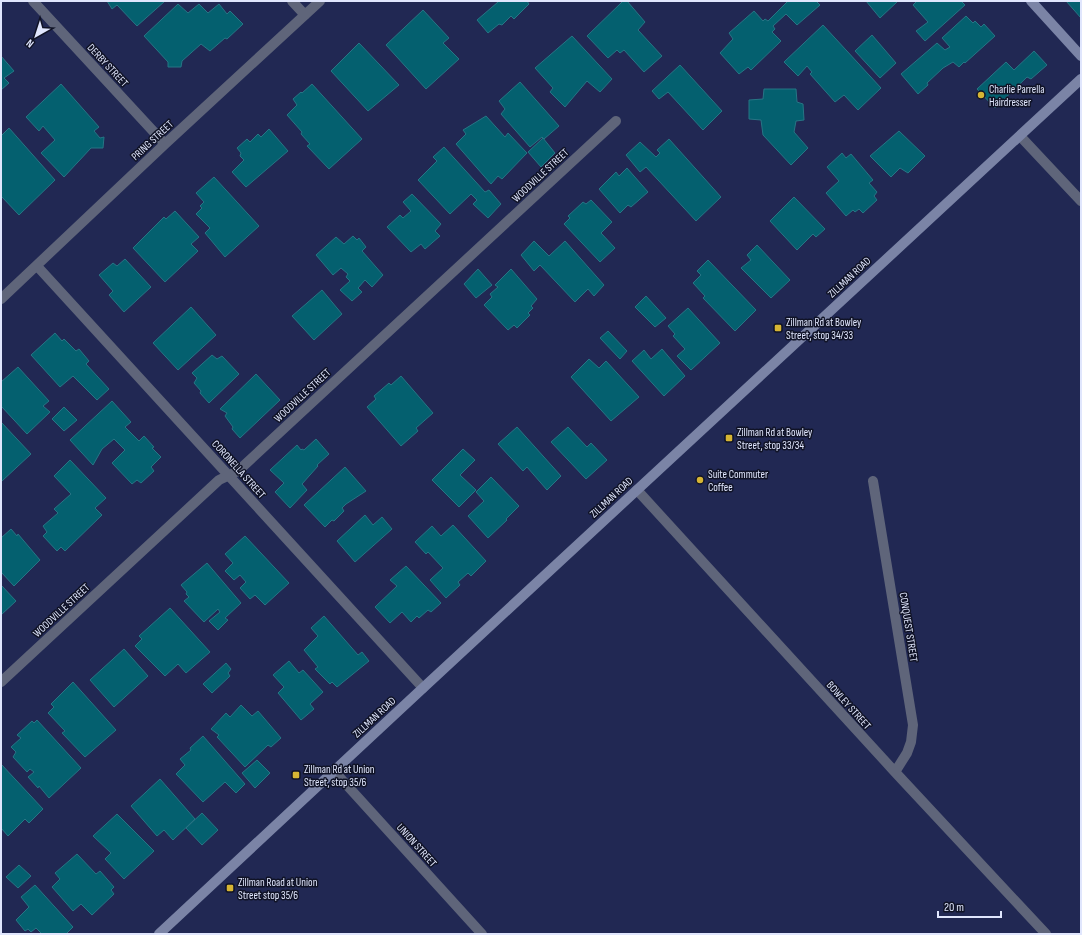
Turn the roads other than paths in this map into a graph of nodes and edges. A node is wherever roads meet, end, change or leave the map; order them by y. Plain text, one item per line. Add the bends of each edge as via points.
1 (33, 1) edge
2 (292, 1) edge
3 (320, 1) edge
4 (1031, 1) edge
5 (305, 15) junction
6 (1081, 56) edge
7 (1081, 79) edge
8 (616, 121) dead end
9 (1020, 136) junction
10 (165, 144) junction
11 (1081, 201) edge
12 (37, 266) junction
13 (1, 299) edge
14 (228, 475) junction
15 (873, 481) dead end
16 (637, 490) junction
17 (1, 682) edge
18 (423, 688) junction
19 (334, 772) junction
20 (895, 772) junction
21 (159, 934) edge
22 (482, 934) edge
23 (1046, 934) edge

1 - 10 street, DERBY STREET
2 - 5 street
3 - 5 street, PRING STREET
4 - 6 main road
5 - 10 street, PRING STREET
7 - 9 main road, ZILLMAN ROAD
8 - 14 street, WOODVILLE STREET via 238,471
9 - 11 street
9 - 16 main road, ZILLMAN ROAD
10 - 12 street, PRING STREET
12 - 13 street, PRING STREET
12 - 14 street, CORONELLA STREET
14 - 17 street, WOODVILLE STREET via 219,480
14 - 18 street, CORONELLA STREET
15 - 20 street, CONQUEST STREET via 913,725 912,742
16 - 18 main road, ZILLMAN ROAD
16 - 20 street, BOWLEY STREET
18 - 19 main road, ZILLMAN ROAD
19 - 21 main road, ZILLMAN ROAD
19 - 22 street, UNION STREET
20 - 23 street, BOWLEY STREET

